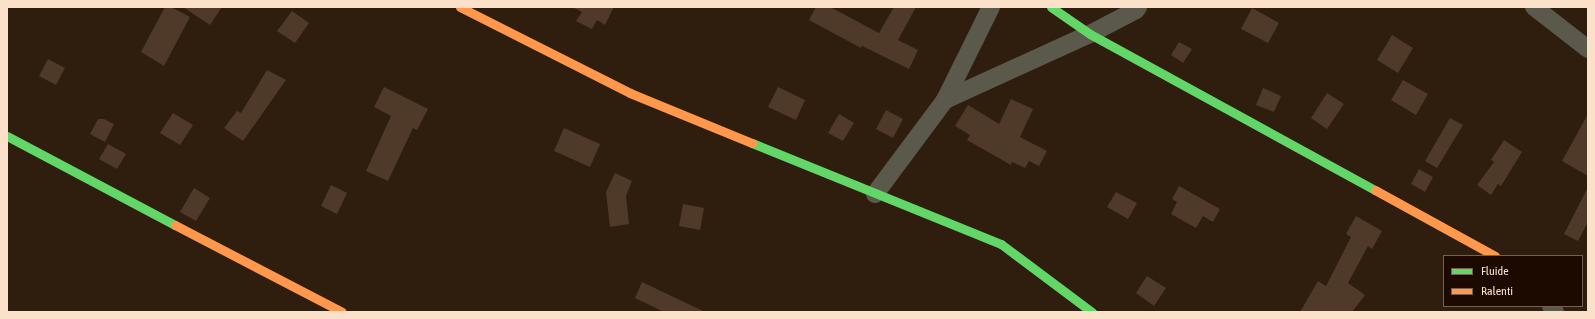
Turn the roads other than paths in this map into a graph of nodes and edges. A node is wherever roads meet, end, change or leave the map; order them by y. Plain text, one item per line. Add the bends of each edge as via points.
1 (460, 7) edge
2 (991, 7) edge
3 (1051, 7) edge
4 (1138, 7) edge
5 (1534, 7) edge
6 (1090, 34) junction
7 (1588, 49) edge
8 (945, 100) junction
9 (7, 136) edge
10 (875, 194) junction
11 (1493, 255) edge
12 (342, 312) edge
13 (1092, 312) edge

1 - 10 street via 630,93
2 - 8 street
3 - 6 street
4 - 6 street
5 - 7 street
6 - 8 street
6 - 11 street
8 - 10 street
9 - 12 street
10 - 13 street via 1001,244

